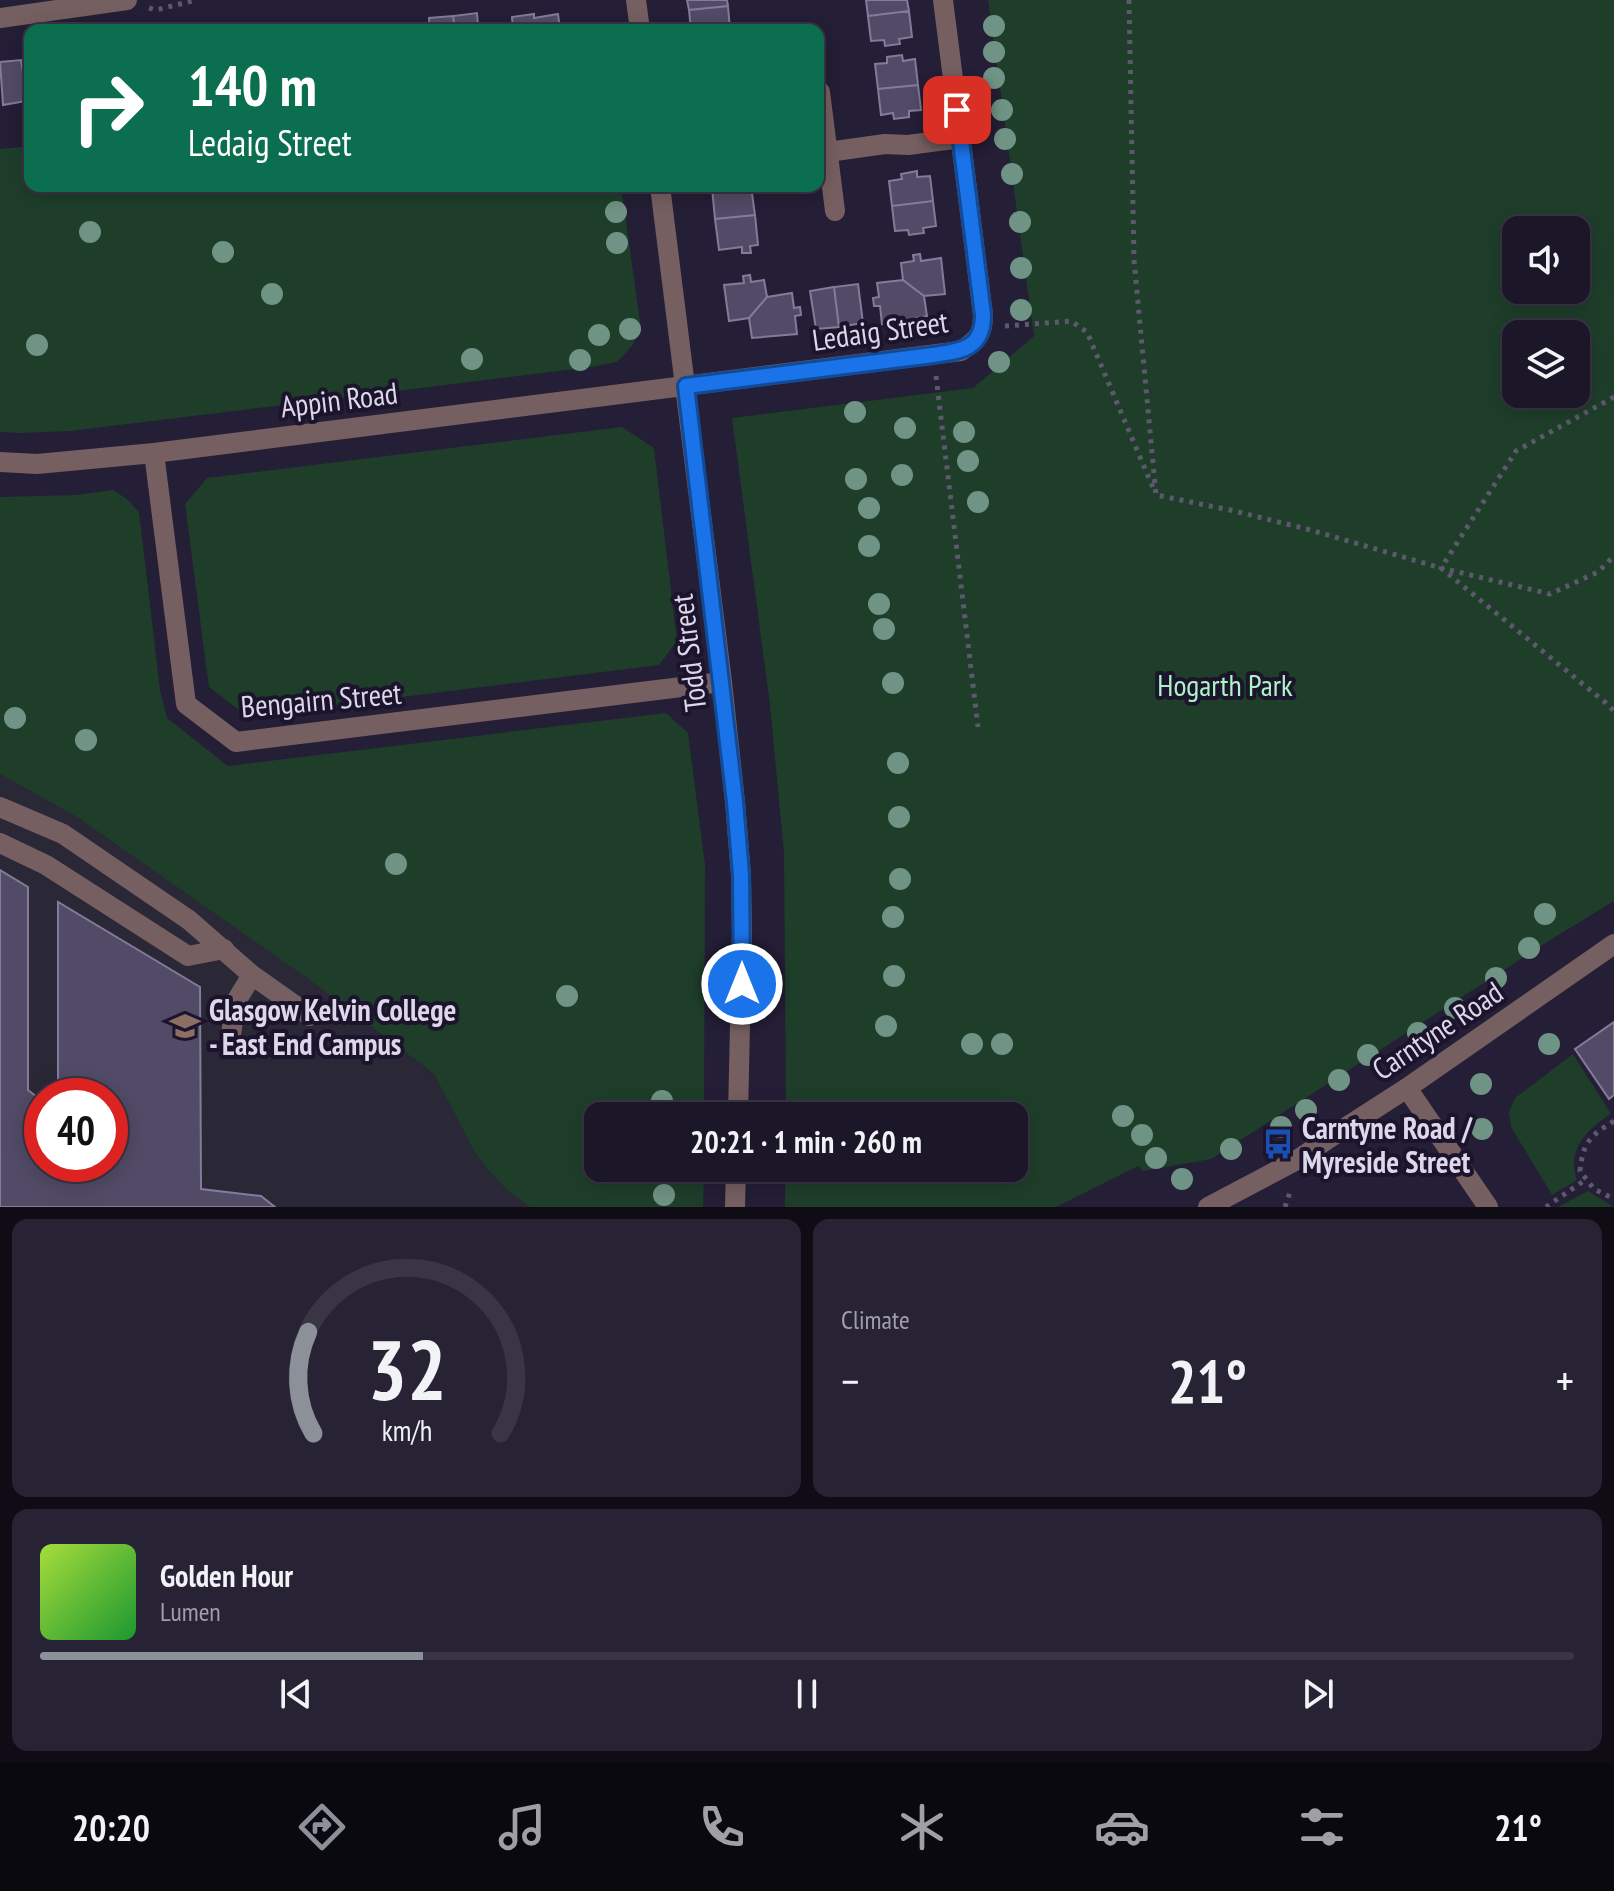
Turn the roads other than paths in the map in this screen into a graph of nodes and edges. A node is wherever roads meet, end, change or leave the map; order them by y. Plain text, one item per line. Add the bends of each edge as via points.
1 (636, 0) edge
2 (943, 0) edge
3 (126, 1) edge
4 (0, 18) edge
5 (639, 24) edge
6 (824, 122) edge
7 (961, 138) junction
8 (828, 152) junction
9 (661, 192) edge
10 (835, 211) dead end
11 (686, 386) junction
12 (154, 453) junction
13 (0, 462) edge
14 (722, 682) junction
15 (0, 807) edge
16 (0, 843) edge
17 (1614, 944) edge
18 (224, 949) junction
19 (252, 975) junction
20 (310, 1016) dead end
21 (231, 1035) dead end
22 (1407, 1088) junction
23 (739, 1102) edge
24 (736, 1182) edge
25 (735, 1207) edge
26 (1208, 1207) edge
27 (1488, 1207) edge

1 - 5 street
2 - 7 street, Ledaig Street
3 - 4 street
6 - 8 street
7 - 8 street
7 - 11 street, Ledaig Street via 983,315 976,342 961,351
8 - 10 street
9 - 11 street, Todd Street
11 - 12 street, Appin Road
11 - 14 street, Todd Street
12 - 13 street, Appin Road via 37,464
12 - 14 street, Bengairn Street via 186,704 236,742
14 - 23 street, Todd Street via 741,875
15 - 18 street via 63,834
16 - 18 street via 46,865 188,956
17 - 22 street, Carntyne Road
18 - 19 street
19 - 20 street
19 - 21 street via 235,1003
22 - 26 street, Carntyne Road via 1297,1160
22 - 27 street
24 - 25 street

